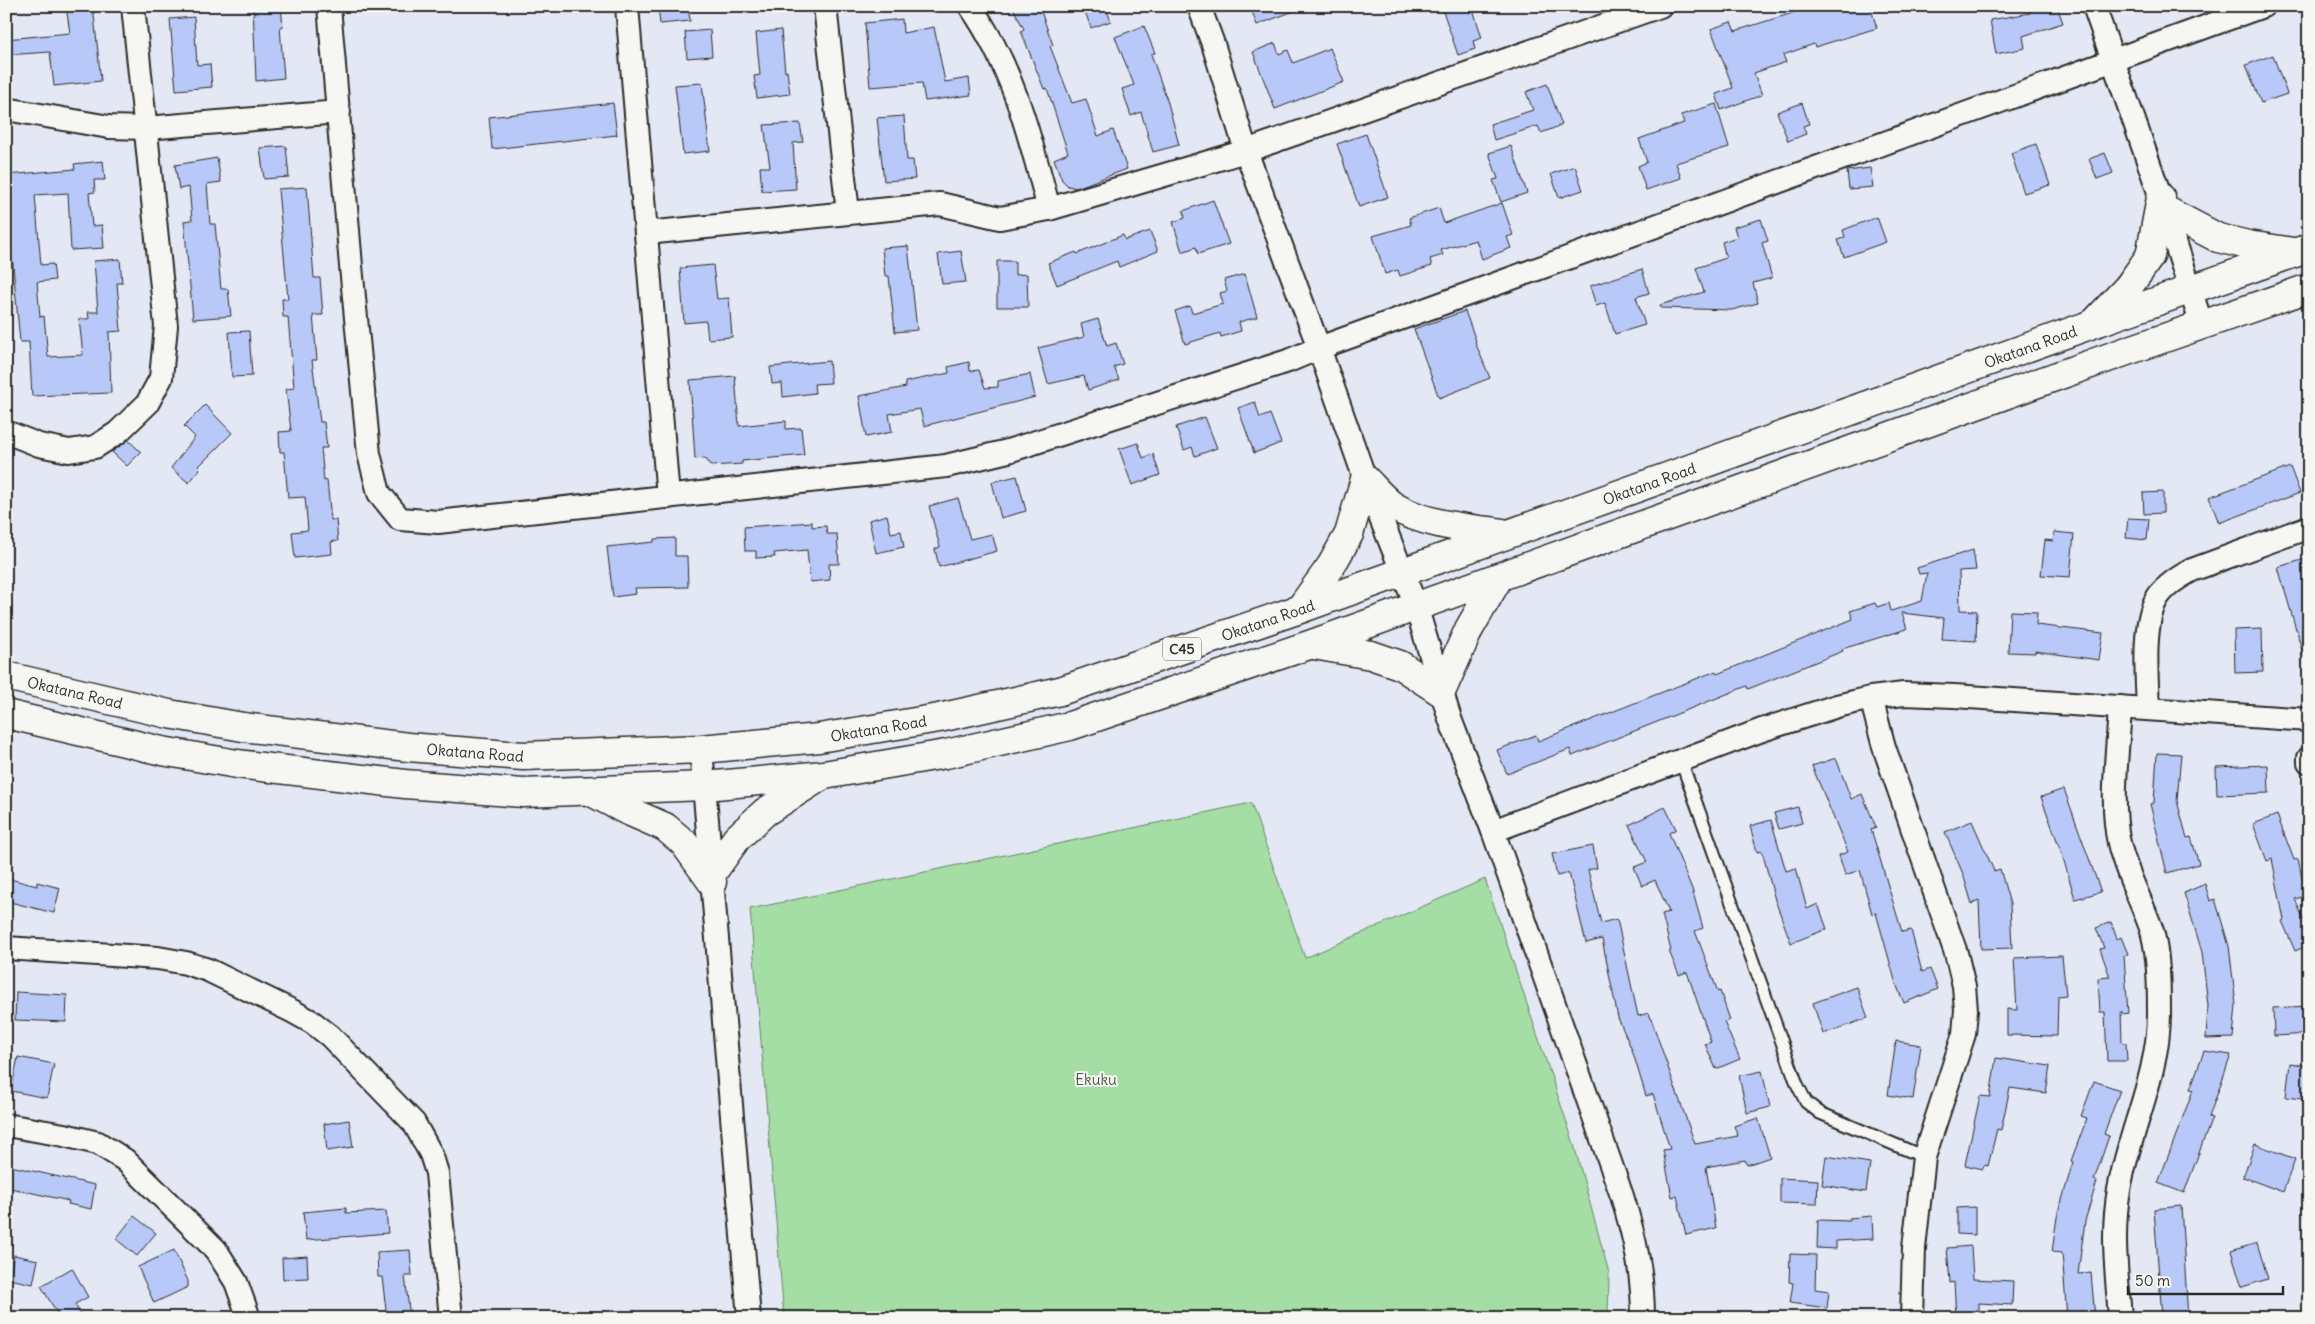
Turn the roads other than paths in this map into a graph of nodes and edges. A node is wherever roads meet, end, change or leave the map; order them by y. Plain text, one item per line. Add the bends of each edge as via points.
1 (133, 6) edge
2 (329, 6) edge
3 (627, 6) edge
4 (824, 6) edge
5 (970, 6) edge
6 (1199, 6) edge
7 (1660, 6) edge
8 (2094, 6) edge
9 (2263, 6) edge
10 (2114, 61) junction
11 (6, 109) edge
12 (339, 112) junction
13 (146, 128) junction
14 (1246, 151) junction
15 (2163, 204) junction
16 (1049, 209) junction
17 (848, 214) junction
18 (646, 233) junction
19 (2303, 251) edge
20 (2309, 288) edge
21 (2190, 291) junction
22 (2094, 324) junction
23 (2202, 326) junction
24 (1319, 348) junction
25 (6, 432) edge
26 (1365, 479) junction
27 (668, 498) junction
28 (2309, 527) edge
29 (1507, 534) junction
30 (1402, 571) junction
31 (1498, 577) junction
32 (1416, 606) junction
33 (1300, 609) junction
34 (1312, 644) junction
35 (6, 676) edge
36 (1441, 692) junction
37 (1871, 698) junction
38 (2120, 707) junction
39 (2148, 709) junction
40 (6, 714) edge
41 (2309, 720) edge
42 (702, 749) junction
43 (1681, 761) junction
44 (824, 775) junction
45 (705, 786) junction
46 (588, 791) junction
47 (1493, 831) junction
48 (712, 877) junction
49 (6, 948) edge
50 (6, 1125) edge
51 (1924, 1157) junction
52 (249, 1318) edge
53 (451, 1318) edge
54 (749, 1318) edge
55 (1643, 1318) edge
56 (1912, 1318) edge
57 (2120, 1318) edge

1 - 13 street
2 - 12 street
3 - 18 street
4 - 17 street
5 - 16 street via 988,33 1011,80 1028,126
6 - 14 street
7 - 14 street
8 - 10 street
9 - 10 street
10 - 15 street
10 - 24 street
11 - 13 street via 110,127
12 - 13 street
12 - 27 street via 369,454 380,493 400,519 438,522
13 - 25 street via 166,326 161,378 148,404 117,433 95,447 69,451 39,445
14 - 16 street
14 - 24 street
15 - 19 main road via 2218,238 2248,246
15 - 21 street
15 - 22 main road via 2150,256 2130,286
16 - 17 street via 1000,218 940,204
17 - 18 street
18 - 27 street
19 - 21 main road, Okatana Road / C45
20 - 23 main road, C45
21 - 22 main road, Okatana Road / C45
21 - 23 street
22 - 29 main road, Okatana Road / C45
23 - 31 main road, C45
24 - 26 street
24 - 27 street via 1288,362 1008,451 946,466
26 - 29 main road via 1392,505 1410,514
26 - 30 street
26 - 33 main road via 1349,534
28 - 39 street via 2192,570 2176,579 2156,600 2147,641
29 - 30 main road, Okatana Road / C45
30 - 32 street
30 - 33 main road, Okatana Road / C45
31 - 32 main road, C45
31 - 36 main road via 1469,629
32 - 34 main road, C45
32 - 36 street
33 - 42 main road, Okatana Road / C45 via 1060,690 939,718 819,738
34 - 36 main road via 1400,665
34 - 44 main road, C45 via 1070,726 946,754
35 - 42 main road, Okatana Road / C45 via 243,728 352,741 523,756
36 - 47 street
37 - 38 street via 1904,694
37 - 43 street via 1762,730
37 - 51 street via 1884,747 1956,953 1964,986 1964,1034
38 - 39 street
38 - 57 street via 2115,808 2119,842 2152,933 2159,1015 2154,1062 2119,1188 2113,1226
39 - 41 street
40 - 46 main road, C45 via 162,751 304,773 523,793
42 - 45 street
43 - 47 street
43 - 51 lane via 1806,1102 1820,1114
44 - 45 main road, C45
44 - 48 main road via 765,812 737,838
45 - 46 main road, C45
45 - 48 street
46 - 48 main road via 664,826 684,843
47 - 55 street via 1634,1233 1640,1262
48 - 54 street
49 - 53 street via 158,958 186,963 208,970 292,1011 330,1036 414,1123 432,1154 437,1173
50 - 52 street via 98,1143 125,1160 216,1250 236,1282
51 - 56 street via 1914,1248

